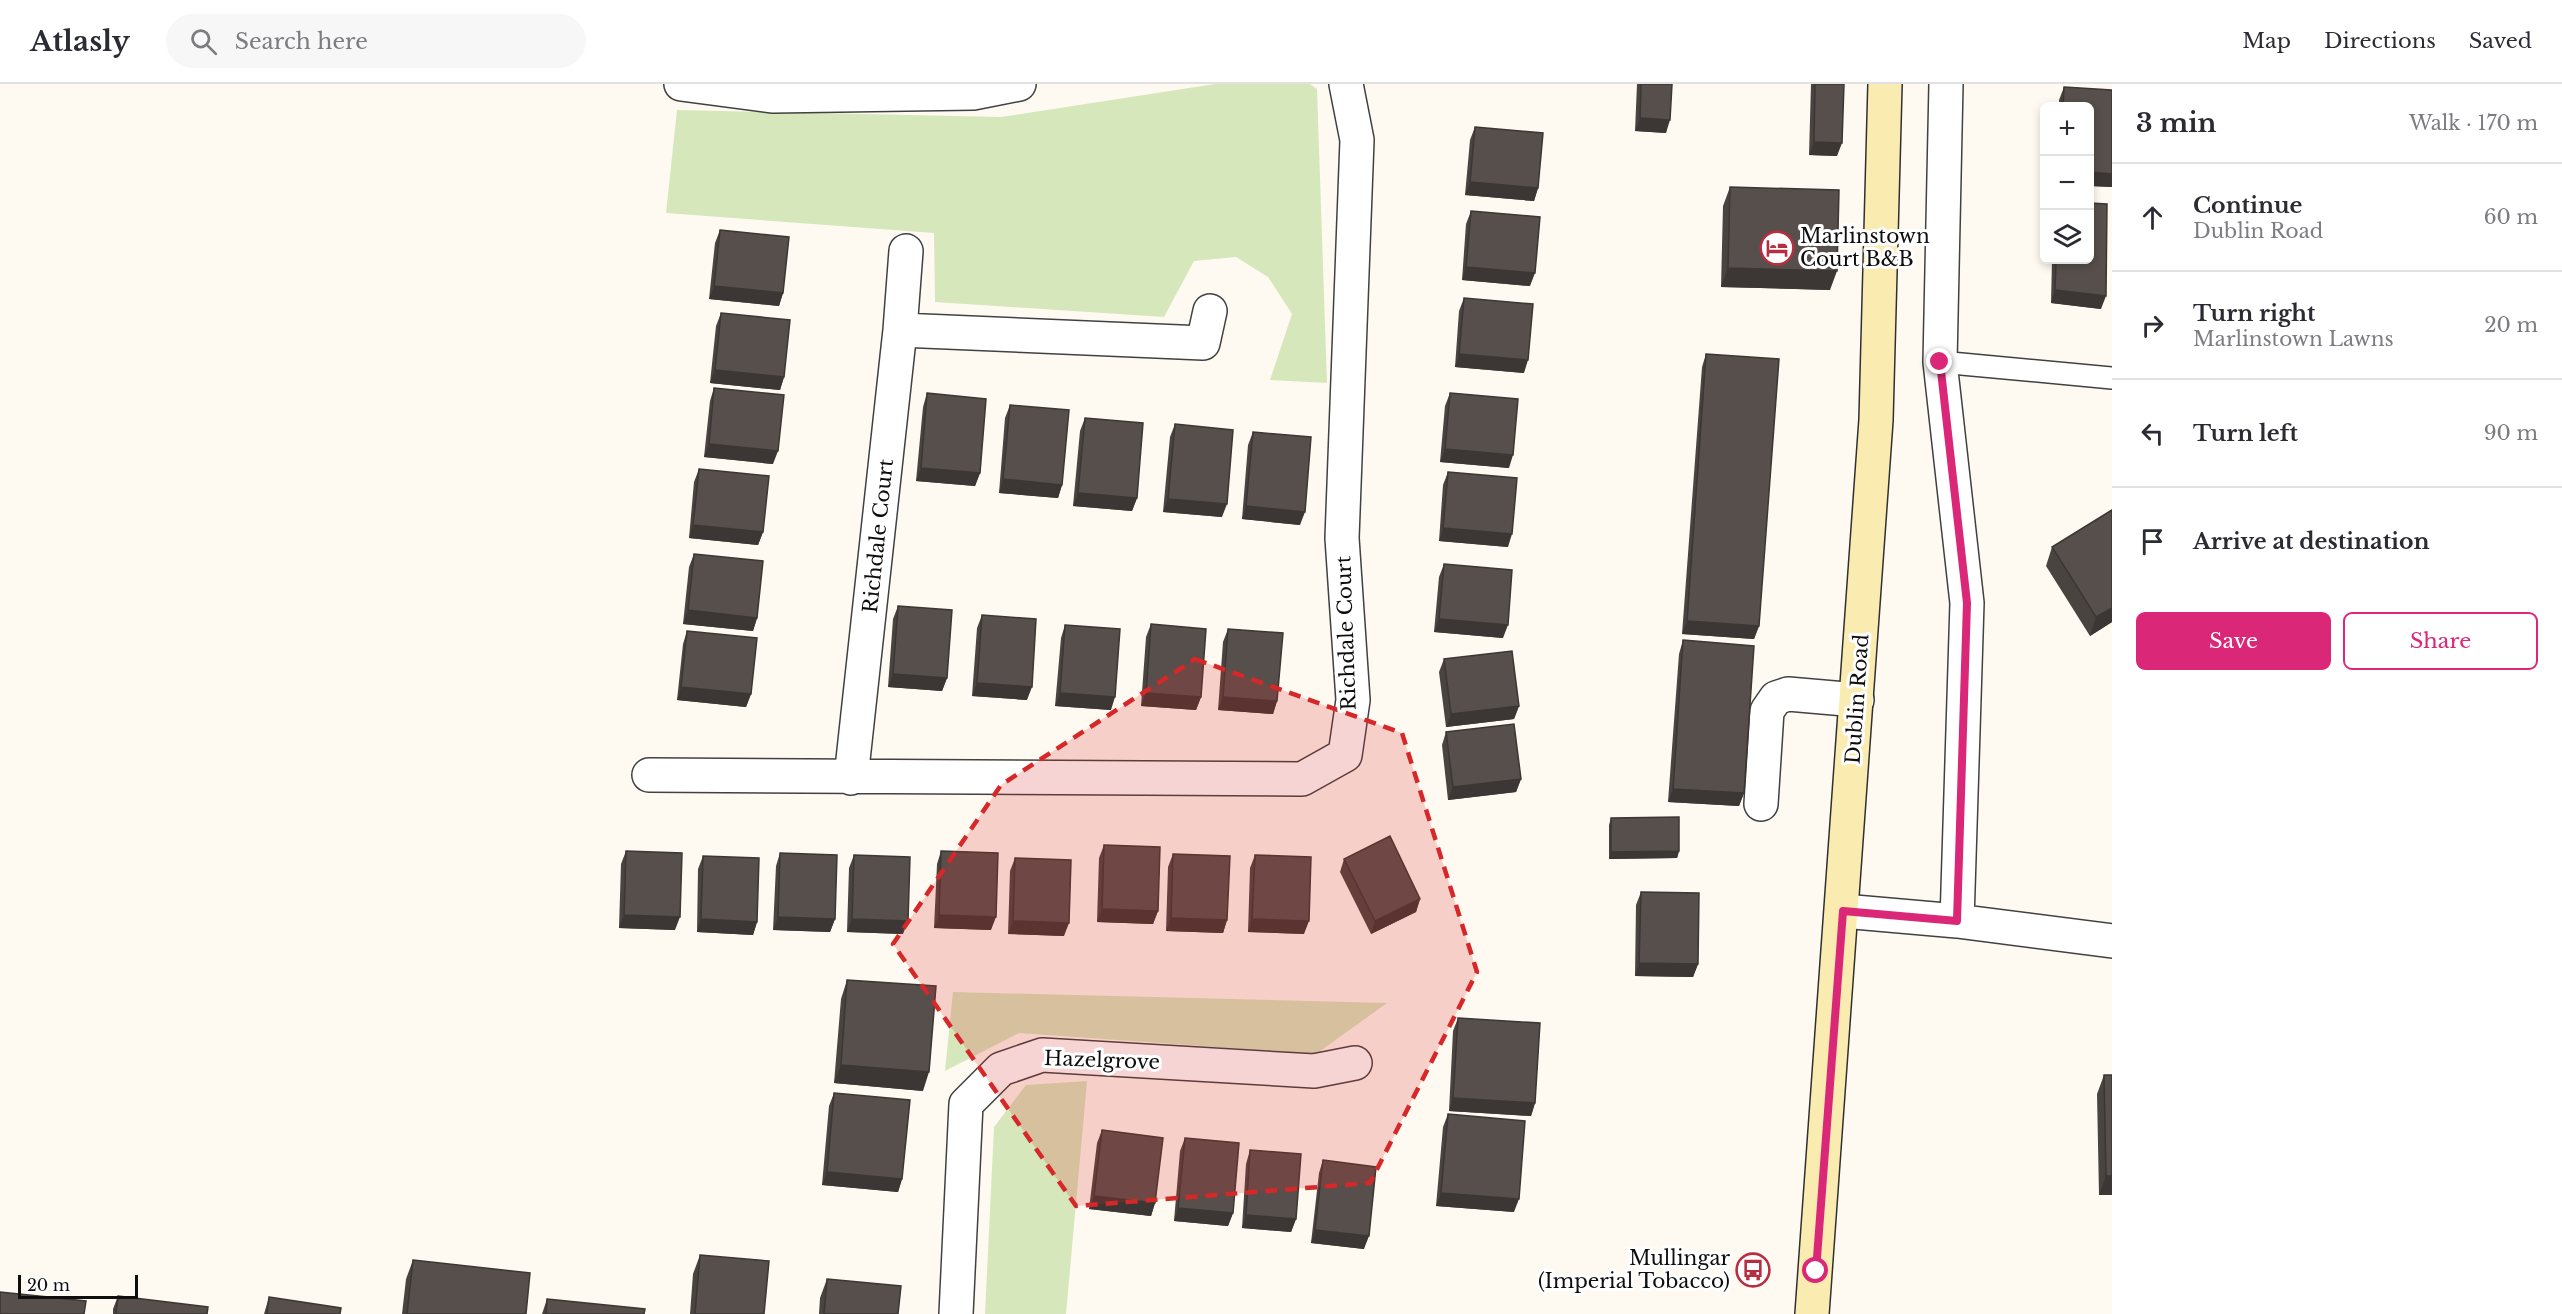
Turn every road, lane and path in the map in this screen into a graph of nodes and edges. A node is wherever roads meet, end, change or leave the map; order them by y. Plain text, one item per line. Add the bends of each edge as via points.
1 (681, 84) edge
2 (1019, 84) edge
3 (1346, 84) edge
4 (1885, 84) edge
5 (1946, 84) edge
6 (772, 90) edge
7 (906, 251) dead end
8 (1210, 311) dead end
9 (900, 330) junction
10 (1940, 362) junction
11 (2112, 378) edge
12 (1857, 700) junction
13 (649, 776) dead end
14 (851, 778) junction
15 (1761, 804) dead end
16 (1843, 911) junction
17 (1957, 921) junction
18 (2112, 941) edge
19 (1356, 1063) dead end
20 (956, 1314) edge
21 (1812, 1314) edge

1 - 6 street
2 - 6 street via 973,93
3 - 14 street, Richdale Court via 1357,140 1342,538 1353,700 1345,755 1302,779
4 - 12 main road, Dublin Road via 1876,420
5 - 10 street
7 - 9 street, Richdale Court
8 - 9 street via 1203,343
9 - 14 street, Richdale Court
10 - 11 lane
10 - 17 street via 1967,603
12 - 15 street via 1788,694 1776,698 1767,711
12 - 16 main road, Dublin Road
13 - 14 street, Richdale Court
16 - 17 street
16 - 21 main road, Dublin Road
17 - 18 street
19 - 20 street, Hazelgrove via 1314,1071 1042,1055 1001,1069 966,1104

